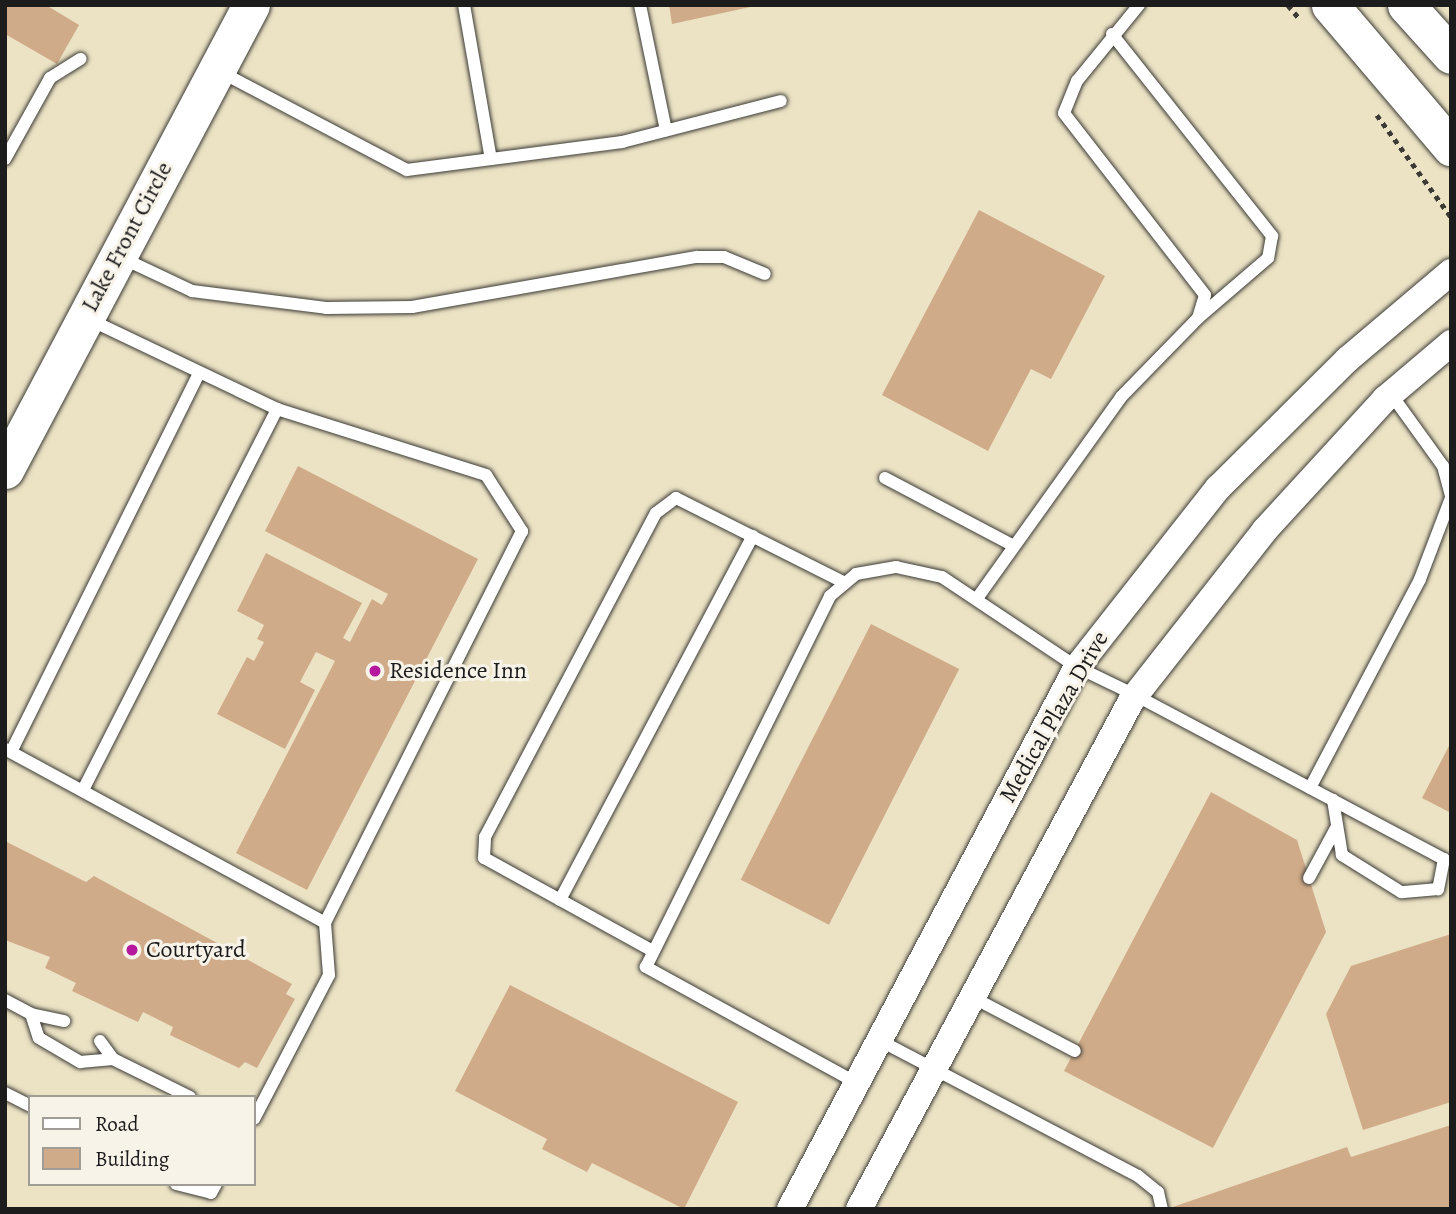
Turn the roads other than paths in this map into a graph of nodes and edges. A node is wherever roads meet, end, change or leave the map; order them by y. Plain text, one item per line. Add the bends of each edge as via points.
1 (251, 5) edge
2 (464, 5) edge
3 (640, 5) edge
4 (1139, 5) edge
5 (1406, 5) edge
6 (1317, 15) edge
7 (1112, 34) junction
8 (1451, 55) edge
9 (81, 60) dead end
10 (216, 69) junction
11 (781, 101) dead end
12 (666, 130) junction
13 (1451, 147) edge
14 (5, 159) edge
15 (491, 159) junction
16 (117, 255) junction
17 (1451, 272) edge
18 (765, 274) dead end
19 (85, 318) junction
20 (1198, 318) junction
21 (1451, 343) edge
22 (199, 373) junction
23 (1391, 394) junction
24 (277, 410) junction
25 (5, 470) edge
26 (885, 478) dead end
27 (1451, 497) edge
28 (753, 536) junction
29 (1010, 544) junction
30 (845, 583) junction
31 (978, 597) junction
32 (1077, 667) junction
33 (1135, 695) junction
34 (8, 751) edge
35 (1310, 788) junction
36 (83, 790) junction
37 (1333, 800) junction
38 (1336, 828) junction
39 (1309, 878) dead end
40 (560, 900) junction
41 (325, 923) junction
42 (651, 950) junction
43 (971, 997) junction
44 (5, 1000) edge
45 (31, 1014) junction
46 (64, 1021) dead end
47 (877, 1039) junction
48 (100, 1041) dead end
49 (1075, 1051) dead end
50 (113, 1059) junction
51 (933, 1069) junction
52 (855, 1082) junction
53 (5, 1093) edge
54 (186, 1095) edge
55 (28, 1105) edge
56 (256, 1115) edge
57 (184, 1186) edge
58 (215, 1186) edge
59 (790, 1209) edge
60 (859, 1209) edge
61 (1162, 1209) edge

1 - 10 street, Lake Front Circle
2 - 15 lane
3 - 12 lane
4 - 7 lane
5 - 8 street
6 - 13 street
7 - 20 lane via 1066,99 1064,113 1195,276 1205,295
7 - 20 lane via 1272,236 1268,258
9 - 14 lane via 50,78
10 - 15 lane via 407,170
10 - 16 street, Lake Front Circle
11 - 12 lane
12 - 15 lane
16 - 18 lane via 192,291 326,308 412,307 697,257 724,257
16 - 19 street, Lake Front Circle
17 - 32 street, Medical Plaza Drive via 1348,359 1218,488
19 - 22 lane
19 - 25 street, Lake Front Circle
20 - 29 lane via 1121,397
21 - 23 street
22 - 24 lane
22 - 34 lane
23 - 27 lane via 1443,467
23 - 33 street via 1257,540
24 - 36 lane
24 - 41 lane via 486,475 522,531
26 - 29 lane
27 - 35 lane via 1420,579
28 - 30 lane
28 - 40 lane
28 - 40 lane via 676,498 656,513 485,837 484,858
29 - 31 lane
30 - 31 lane via 856,574 896,567 942,577
30 - 42 lane via 830,596
31 - 32 lane
32 - 33 lane
32 - 47 street, Medical Plaza Drive
33 - 35 lane
33 - 43 street
34 - 36 lane
35 - 37 lane
36 - 41 lane
37 - 38 lane
37 - 38 lane via 1444,859 1438,888 1401,892 1342,855
38 - 39 lane
40 - 42 lane
41 - 56 lane via 328,975
42 - 52 lane via 646,967
43 - 49 lane
43 - 51 street
44 - 45 lane
45 - 46 lane
45 - 50 lane via 39,1038 80,1062
47 - 51 lane
47 - 52 street, Medical Plaza Drive
48 - 50 lane
50 - 54 lane
51 - 60 street
51 - 61 lane via 1138,1176 1158,1192
52 - 59 street, Medical Plaza Drive
53 - 55 lane
57 - 58 lane via 211,1193

